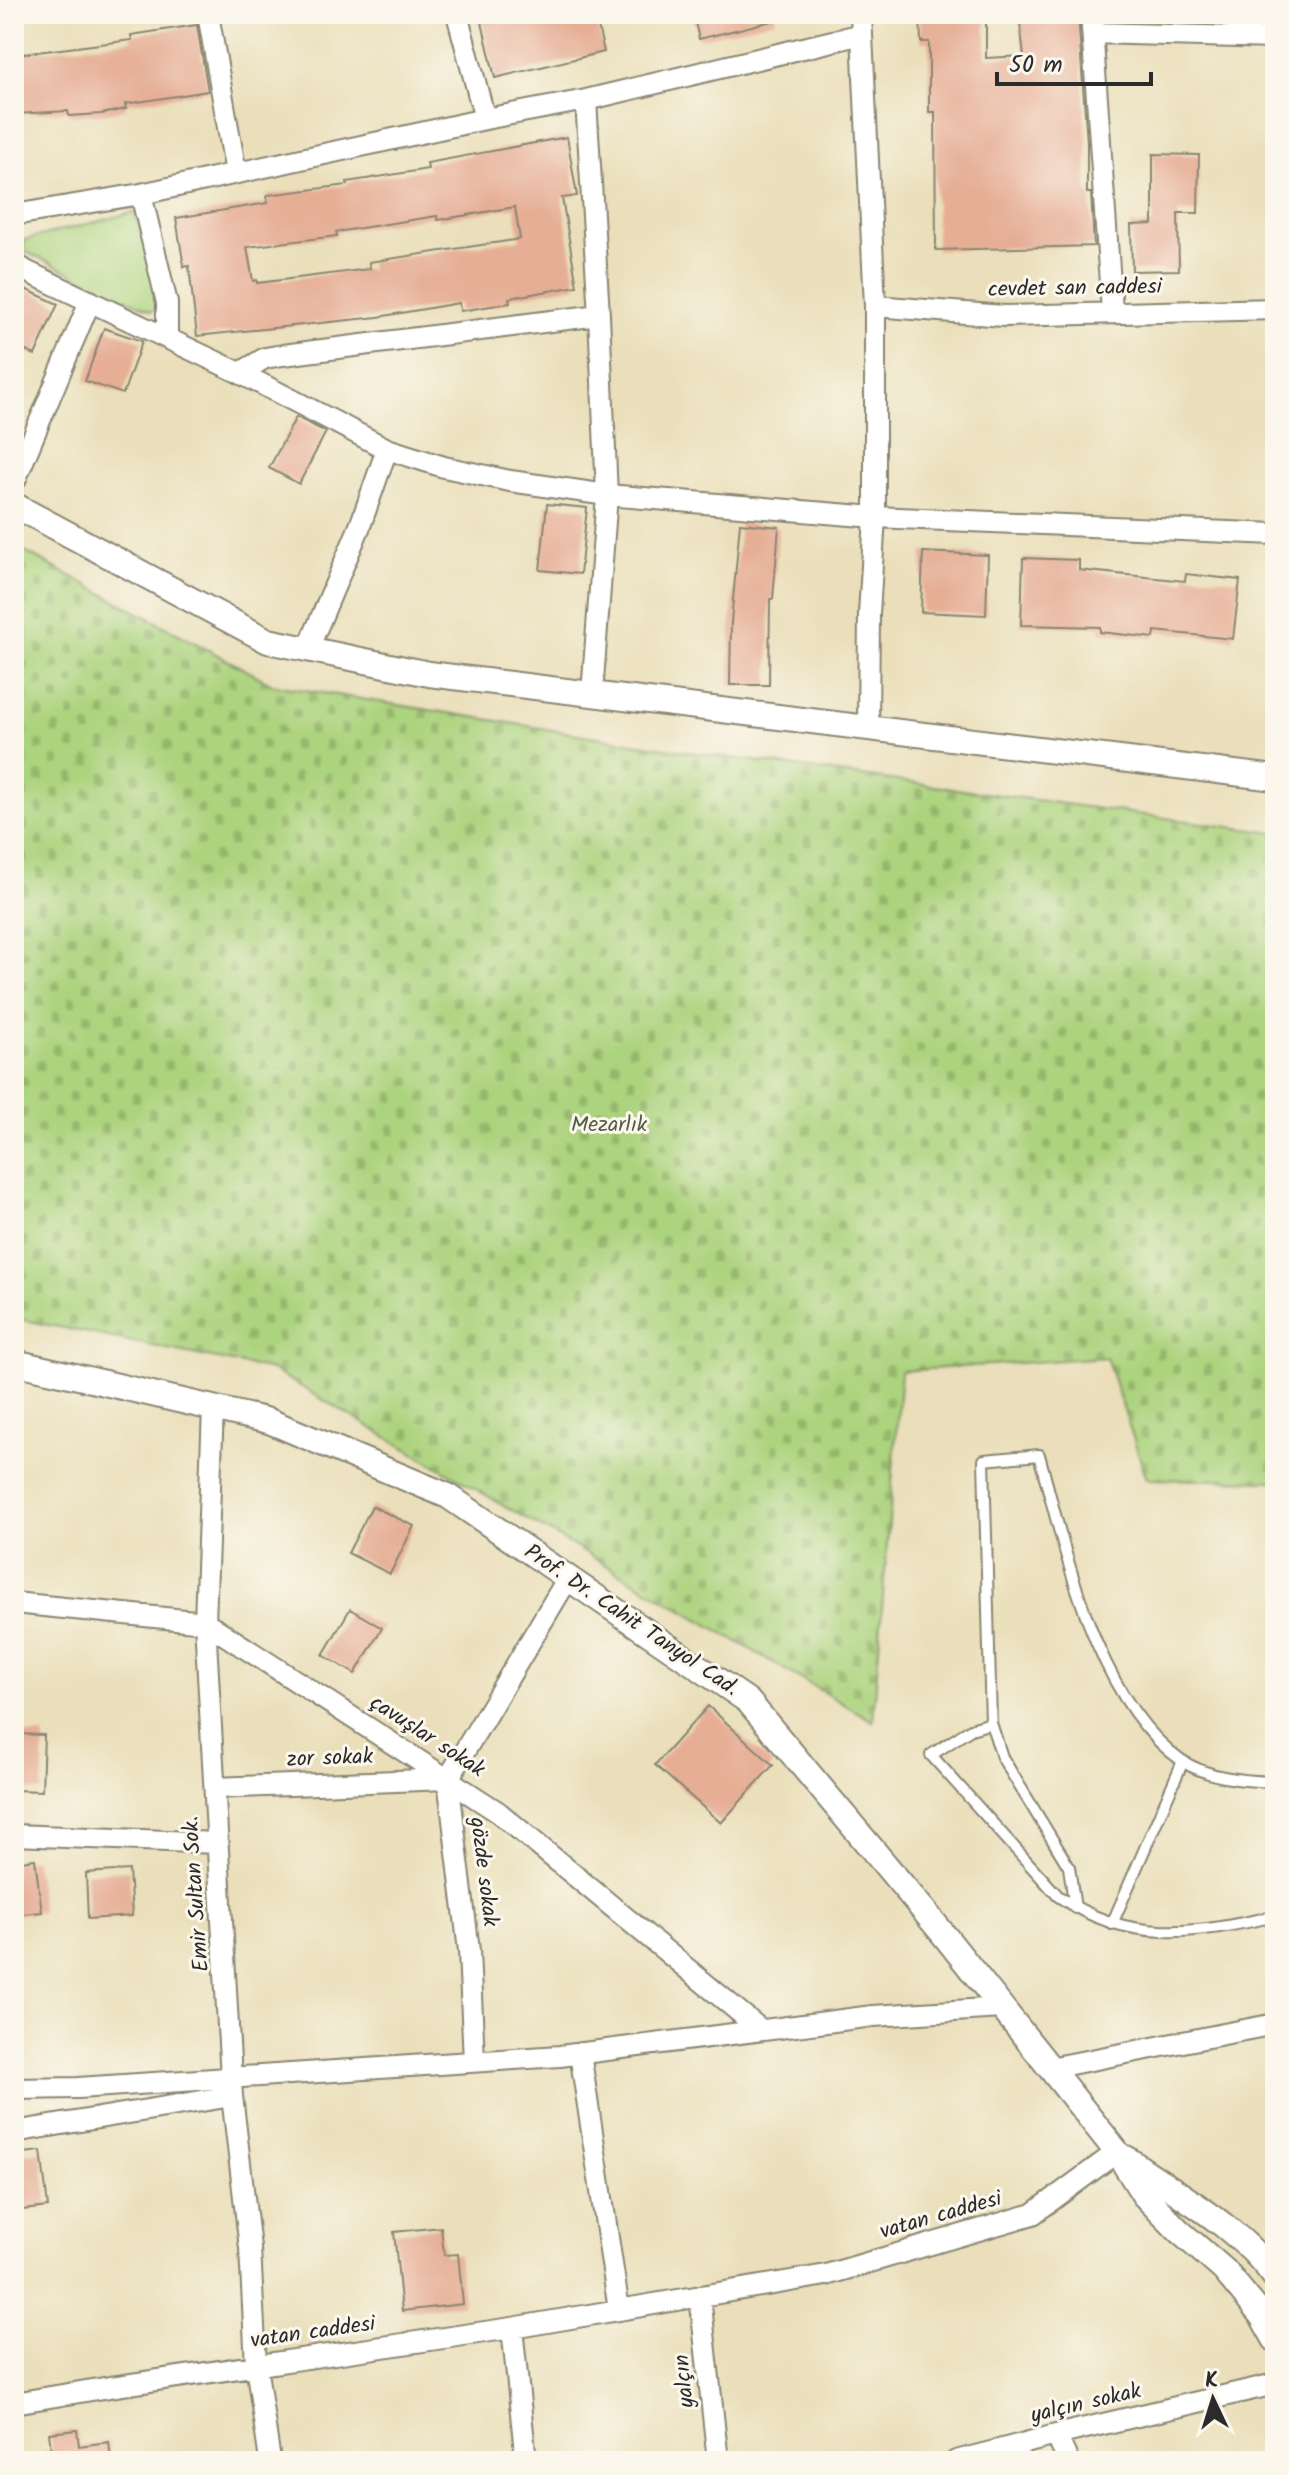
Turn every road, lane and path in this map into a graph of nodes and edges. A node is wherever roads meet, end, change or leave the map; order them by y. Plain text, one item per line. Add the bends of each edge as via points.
1 (208, 14) edge
2 (457, 14) edge
3 (1092, 23) edge
4 (862, 24) edge
5 (1275, 38) edge
6 (586, 100) junction
7 (485, 119) junction
8 (236, 173) junction
9 (141, 194) junction
10 (14, 215) edge
11 (14, 263) edge
12 (90, 301) junction
13 (875, 306) junction
14 (1275, 309) edge
15 (1112, 312) junction
16 (599, 315) junction
17 (167, 337) junction
18 (240, 373) junction
19 (387, 449) junction
20 (14, 483) edge
21 (607, 495) junction
22 (14, 505) edge
23 (875, 517) junction
24 (1275, 534) edge
25 (308, 649) junction
26 (592, 694) junction
27 (868, 728) junction
28 (1275, 778) edge
29 (14, 1362) edge
30 (213, 1408) junction
31 (568, 1578) junction
32 (14, 1603) edge
33 (205, 1622) junction
34 (991, 1723) junction
35 (1183, 1761) junction
36 (448, 1779) junction
37 (1275, 1782) edge
38 (215, 1788) junction
39 (14, 1835) edge
40 (218, 1843) junction
41 (1075, 1908) junction
42 (1275, 1916) edge
43 (1112, 1924) junction
44 (1002, 2008) junction
45 (1275, 2024) edge
46 (761, 2030) junction
47 (580, 2053) junction
48 (474, 2061) junction
49 (1050, 2068) junction
50 (232, 2086) junction
51 (14, 2089) edge
52 (14, 2132) edge
53 (1117, 2152) junction
54 (1275, 2277) edge
55 (700, 2296) junction
56 (619, 2310) junction
57 (512, 2328) junction
58 (1275, 2339) edge
59 (257, 2371) junction
60 (1275, 2384) edge
61 (14, 2403) edge
62 (1056, 2435) junction
63 (270, 2461) edge
64 (526, 2461) edge
65 (718, 2461) edge
66 (956, 2461) edge
67 (1068, 2461) edge

1 - 8 street
2 - 7 street
3 - 5 street
3 - 15 street
4 - 6 street
4 - 13 street
6 - 7 street
6 - 16 street
7 - 8 street
8 - 9 street
9 - 10 street
9 - 17 street via 167,303
11 - 12 street
12 - 17 street
12 - 20 street
13 - 15 street, cevdet san caddesi via 1004,316
13 - 23 street
14 - 15 street, cevdet san caddesi
16 - 18 street via 283,355 265,358
16 - 21 street
17 - 18 street
18 - 19 street
19 - 21 street via 510,481
19 - 25 street
21 - 23 street
21 - 26 street
22 - 25 street via 268,641
23 - 24 street
23 - 27 street
25 - 26 street via 429,674
26 - 27 street
27 - 28 street
29 - 30 street, Prof. Dr. Cahit Tanyol Cad.
30 - 31 street, Prof. Dr. Cahit Tanyol Cad. via 269,1421 448,1496
30 - 33 street, Emir Sultan Sok.
31 - 36 street
31 - 44 street, Prof. Dr. Cahit Tanyol Cad. via 748,1701
32 - 33 street, çavuşlar sokak
33 - 36 street, çavuşlar sokak
33 - 38 street, Emir Sultan Sok.
34 - 35 lane via 984,1460 1039,1455 1083,1606 1113,1677 1138,1716
34 - 41 lane via 1002,1757 1069,1867
34 - 41 lane via 971,1729 931,1755 1058,1896
35 - 37 lane via 1235,1779
35 - 43 lane
36 - 38 street, zor sokak
36 - 46 street, çavuşlar sokak via 498,1812
36 - 48 street, gözde sokak via 469,1951
38 - 40 street, Emir Sultan Sok.
39 - 40 street
40 - 50 street, Emir Sultan Sok.
41 - 43 lane
42 - 43 lane via 1168,1932
44 - 46 street
44 - 49 street, Prof. Dr. Cahit Tanyol Cad.
45 - 49 street
46 - 47 street
47 - 48 street
47 - 56 street
48 - 50 street
49 - 53 street, Prof. Dr. Cahit Tanyol Cad.
50 - 51 street
50 - 52 street
50 - 59 street, Emir Sultan Sok.
53 - 54 street via 1221,2223 1258,2254
53 - 55 street, vatan caddesi via 1033,2214 826,2275
53 - 58 street via 1144,2195 1224,2270
55 - 56 street, vatan caddesi
55 - 65 street, yalçın
56 - 57 street, vatan caddesi
57 - 59 street, vatan caddesi
57 - 64 street
59 - 61 street, vatan caddesi
59 - 63 street, Emir Sultan Sok.
60 - 62 street, yalçın sokak
62 - 66 street, yalçın sokak
62 - 67 street

